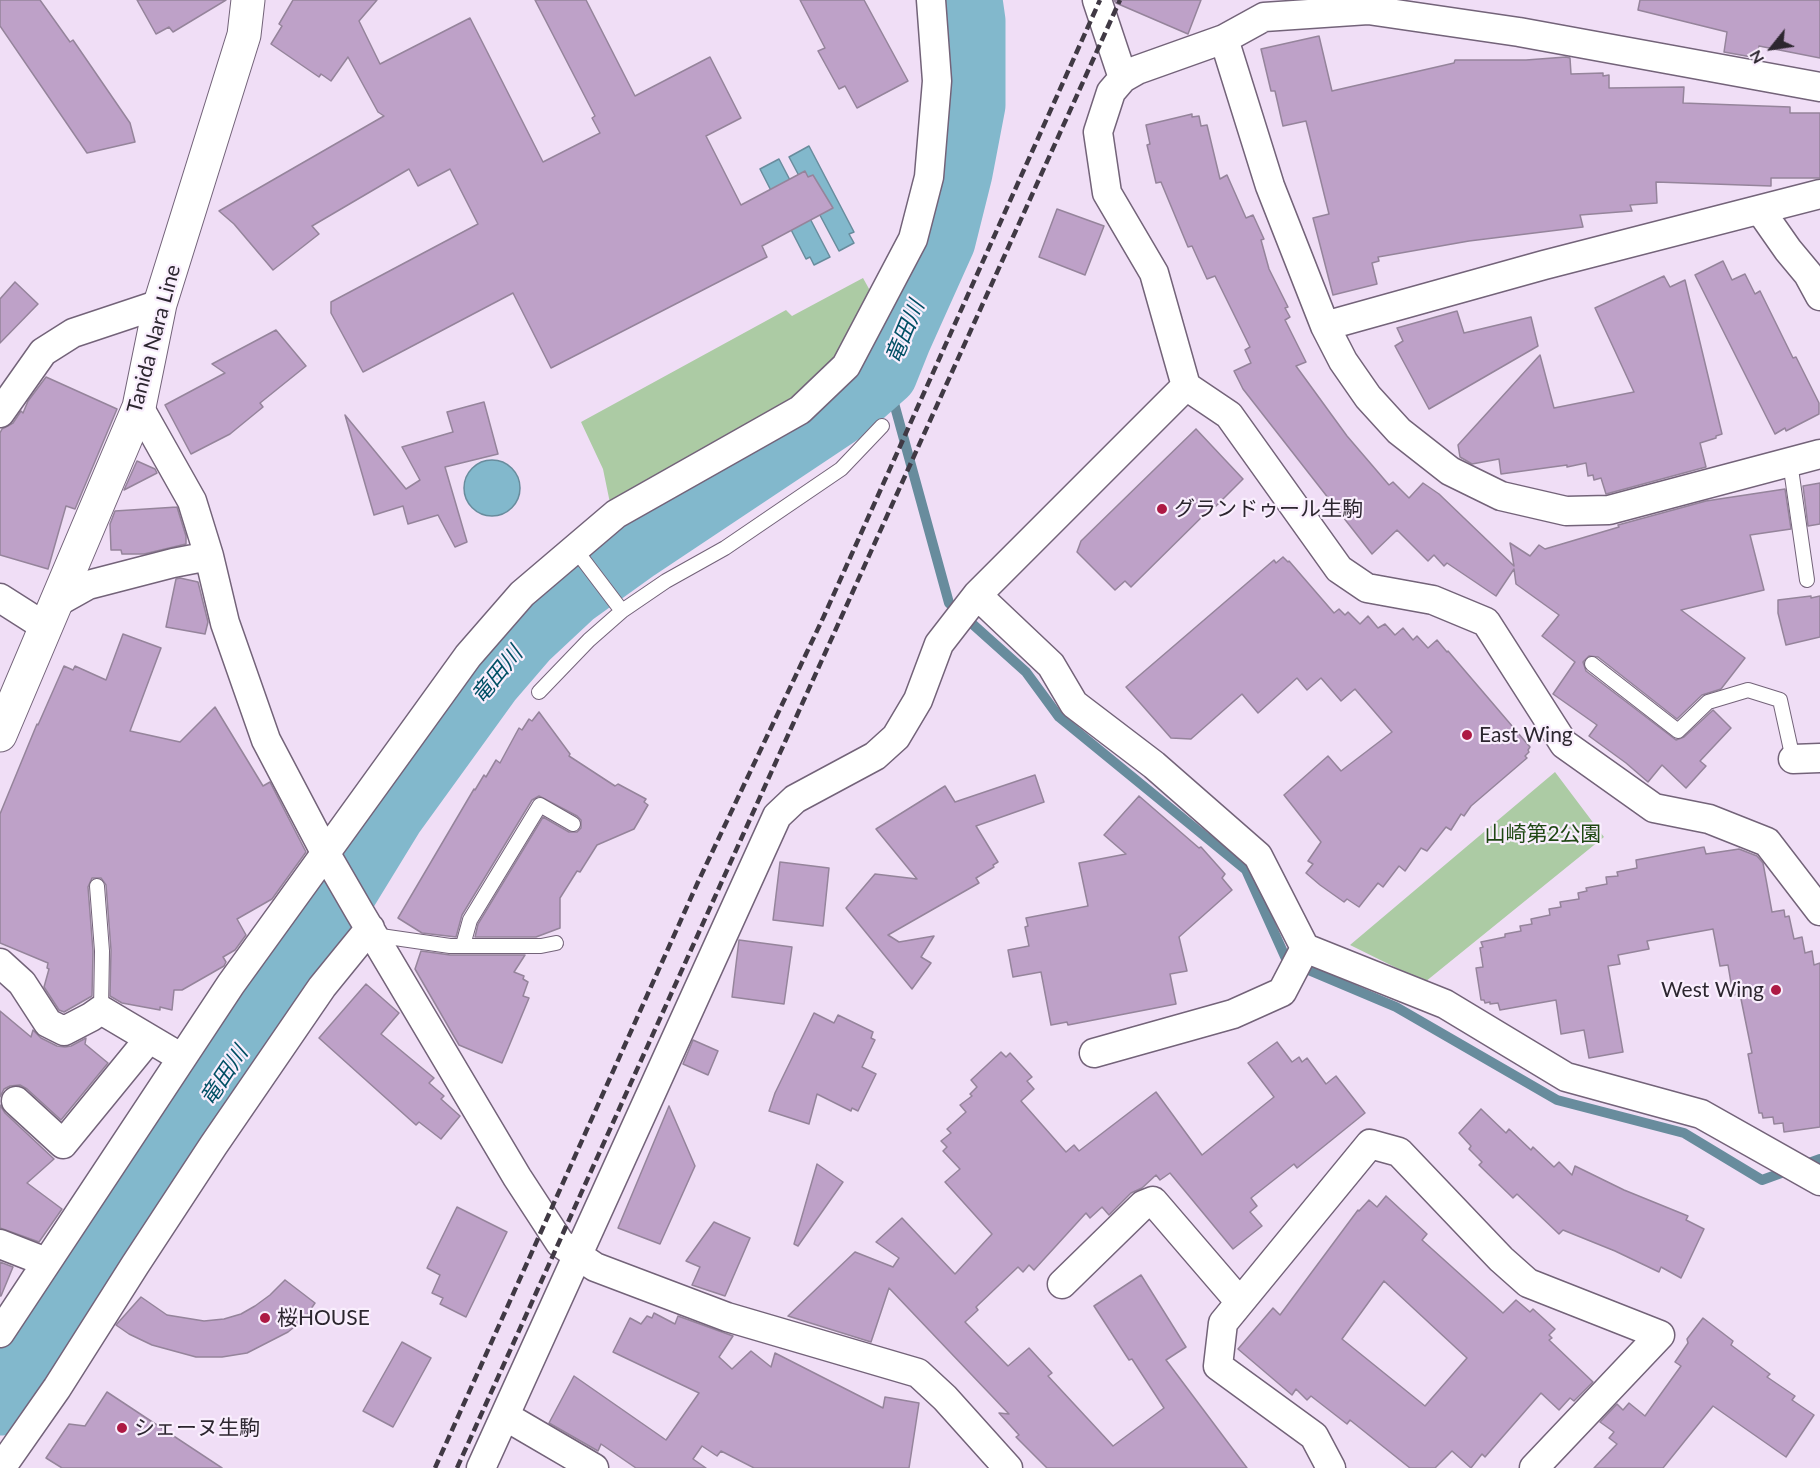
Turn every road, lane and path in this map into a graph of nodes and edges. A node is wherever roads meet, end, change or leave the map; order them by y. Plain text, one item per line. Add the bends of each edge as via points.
1 (248, 0) edge
2 (931, 0) edge
3 (1097, 0) edge
4 (1224, 39) junction
5 (1123, 78) junction
6 (1820, 87) edge
7 (1820, 194) edge
8 (1760, 210) junction
9 (1820, 296) edge
10 (160, 304) junction
11 (1325, 326) junction
12 (1186, 386) junction
13 (139, 407) junction
14 (0, 413) edge
15 (882, 426) dead end
16 (1820, 454) edge
17 (1790, 462) junction
18 (575, 549) junction
19 (209, 556) junction
20 (1807, 580) dead end
21 (977, 595) junction
22 (0, 598) edge
23 (622, 611) junction
24 (49, 615) junction
25 (1592, 664) dead end
26 (539, 692) dead end
27 (0, 735) edge
28 (1807, 758) edge
29 (573, 824) dead end
30 (328, 859) junction
31 (98, 886) dead end
32 (1820, 911) edge
33 (368, 925) junction
34 (556, 943) dead end
35 (464, 945) junction
36 (1305, 948) junction
37 (0, 963) edge
38 (101, 1010) junction
39 (148, 1040) junction
40 (1094, 1053) dead end
41 (182, 1058) junction
42 (16, 1101) dead end
43 (1820, 1181) edge
44 (0, 1244) edge
45 (577, 1255) junction
46 (46, 1262) junction
47 (1062, 1284) dead end
48 (1239, 1301) junction
49 (0, 1333) edge
50 (505, 1416) junction
51 (1, 1468) edge
52 (481, 1468) edge
53 (594, 1468) edge
54 (1008, 1468) edge
55 (1331, 1468) edge
56 (1534, 1468) edge

1 - 10 main road, Tanida Nara Line via 244,35
2 - 18 street via 937,81 928,177 913,239 846,366 800,410 616,514
3 - 5 street
4 - 5 street
4 - 6 street via 1264,17 1368,10 1519,32
4 - 11 street via 1270,186
5 - 12 street via 1111,92 1098,132 1107,193 1154,273
7 - 8 street
8 - 9 street
8 - 11 street
10 - 13 main road, Tanida Nara Line
10 - 14 street via 73,333 43,352
11 - 17 street via 1368,397 1398,431 1450,471 1501,496 1566,511 1609,510
12 - 21 street
12 - 32 street via 1229,415 1339,570 1367,588 1433,600 1486,621 1564,744 1654,808 1709,819 1767,842
13 - 19 street via 192,501
13 - 24 main road, Tanida Nara Line
15 - 23 lane via 841,469 725,548
16 - 17 street
17 - 20 lane
18 - 23 lane
18 - 30 street via 522,594 468,656
19 - 24 street via 88,585
19 - 30 street via 225,623 266,740
21 - 36 street via 1050,665 1074,704 1154,765 1258,856
21 - 45 street via 939,644 918,700 896,737 875,756 795,799 777,816
22 - 24 street
23 - 26 lane
24 - 27 main road, Tanida Nara Line
25 - 28 lane via 1678,731 1708,702 1748,690 1780,700
29 - 35 lane via 540,806 470,920
30 - 33 street
30 - 41 street via 231,984
31 - 38 lane
33 - 35 lane via 450,946
33 - 45 street via 517,1177 560,1244
33 - 51 street via 213,1146
34 - 35 lane
36 - 40 street via 1282,992 1233,1014
36 - 43 street via 1445,1004 1566,1077 1701,1114
37 - 38 street via 22,983 48,1023 64,1031
38 - 39 street
39 - 41 street
39 - 42 street via 63,1144
41 - 46 street
44 - 46 street
45 - 50 street
45 - 54 street via 595,1267 727,1317 918,1373
46 - 49 street
47 - 48 street via 1143,1205 1154,1201
48 - 55 street via 1223,1323 1218,1366 1314,1436
48 - 56 street via 1370,1144 1399,1152 1528,1283 1660,1335
50 - 52 street
50 - 53 street

